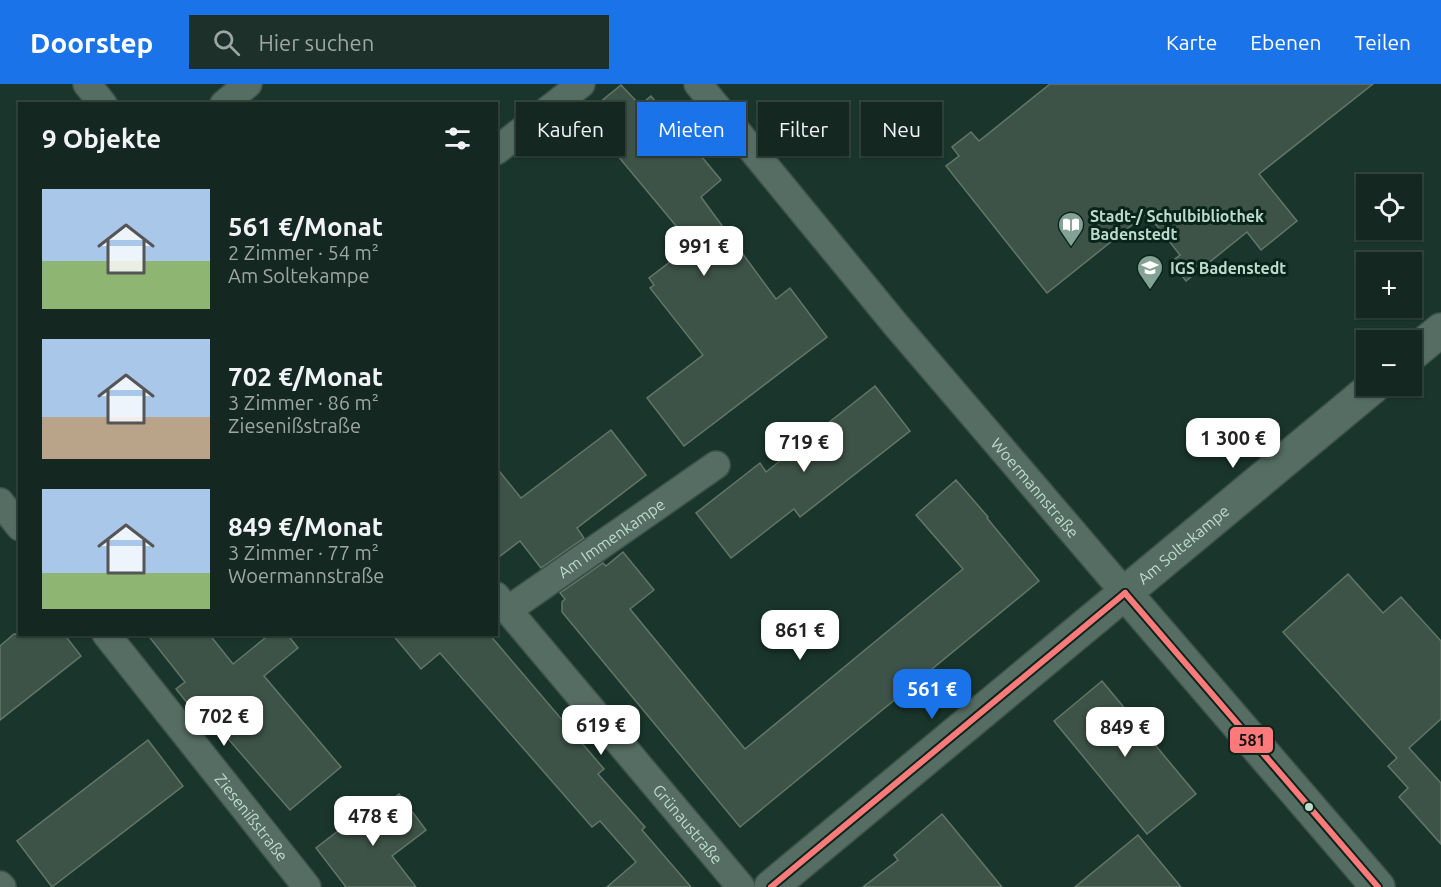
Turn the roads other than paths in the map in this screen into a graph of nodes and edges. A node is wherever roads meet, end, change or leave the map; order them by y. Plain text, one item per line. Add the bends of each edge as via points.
1 (87, 84) edge
2 (248, 84) edge
3 (581, 84) edge
4 (698, 84) edge
5 (101, 102) edge
6 (226, 102) edge
7 (498, 149) edge
8 (1441, 330) edge
9 (1422, 346) edge
10 (1362, 396) edge
11 (716, 465) dead end
12 (0, 502) edge
13 (18, 524) edge
14 (1125, 592) junction
15 (502, 603) edge
16 (108, 636) edge
17 (307, 887) edge
18 (741, 887) edge
19 (771, 887) edge
20 (1378, 887) edge

1 - 5 street
2 - 6 street
3 - 7 street
4 - 14 street, Woermannstraße via 896,325
8 - 9 street
10 - 14 street, Am Soltekampe
11 - 15 street, Am Immenkampe
12 - 13 street
14 - 19 street, Am Soltekampe
14 - 20 street, Woermannstraße
15 - 18 street, Grünaustraße
16 - 17 street, Ziesenißstraße

